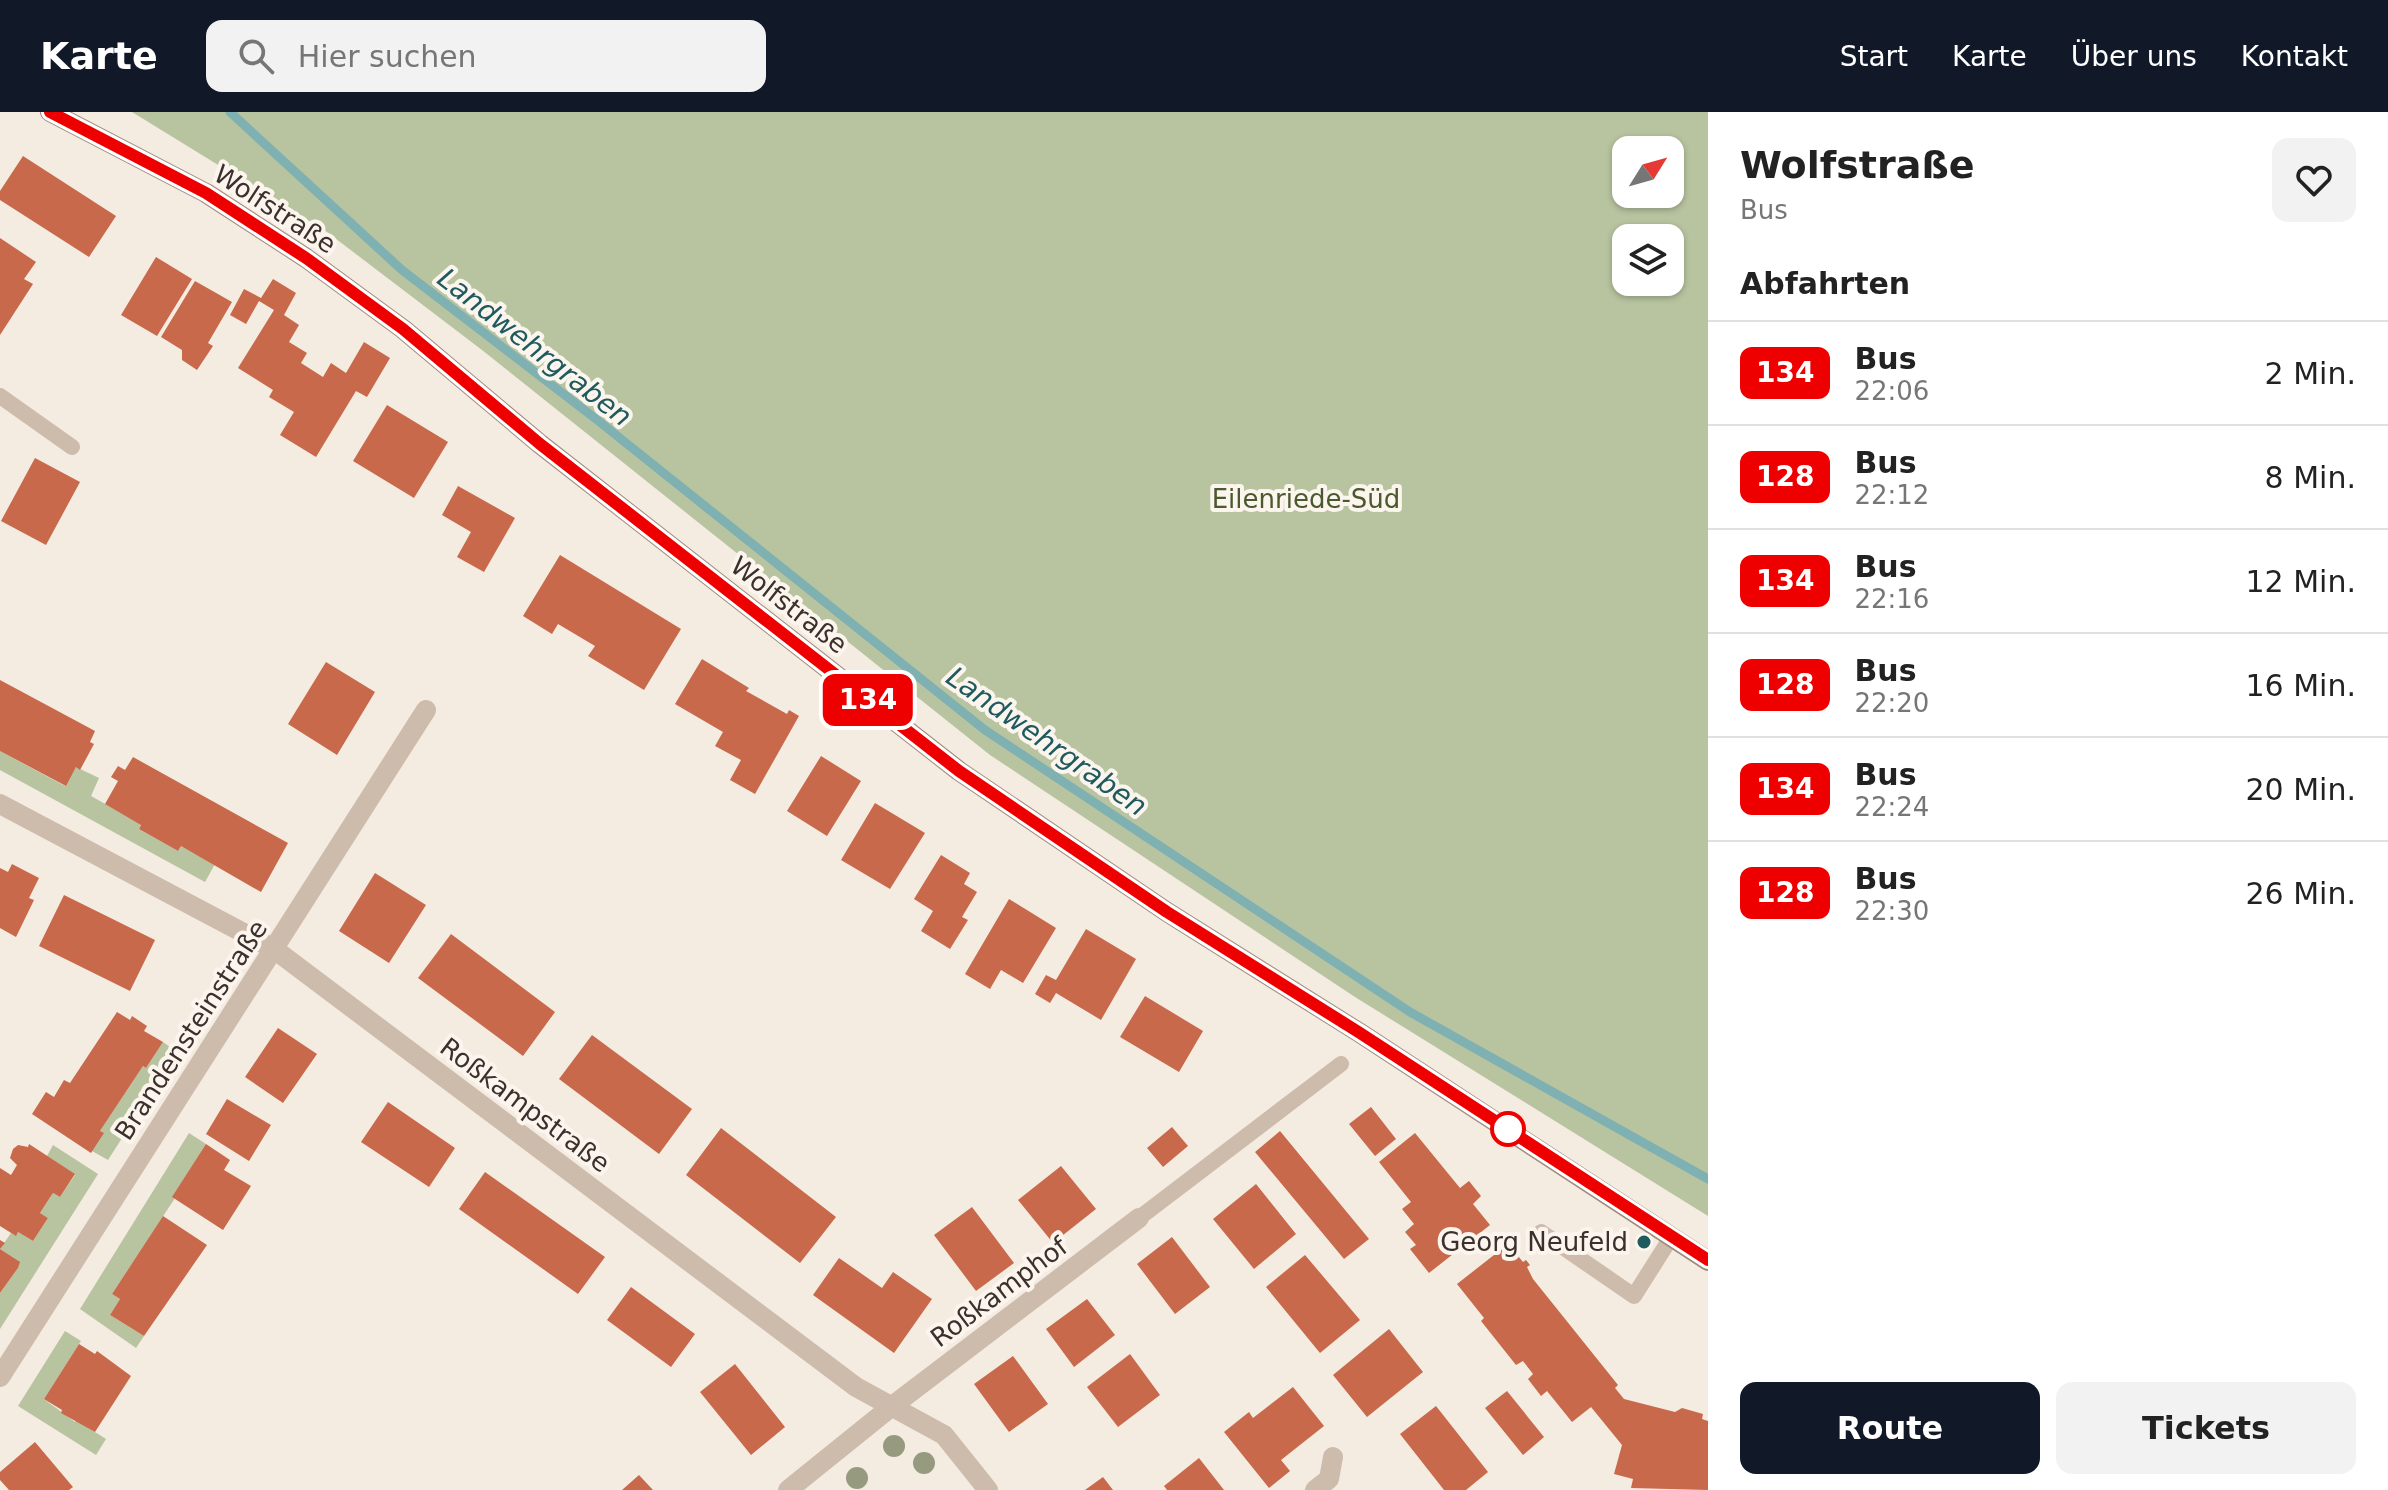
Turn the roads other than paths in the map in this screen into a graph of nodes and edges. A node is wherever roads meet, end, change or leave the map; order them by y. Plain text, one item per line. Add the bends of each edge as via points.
1 (50, 112) edge
2 (0, 396) edge
3 (72, 447) dead end
4 (426, 710) dead end
5 (0, 804) edge
6 (274, 949) junction
7 (1341, 1064) dead end
8 (1139, 1218) joint
9 (1541, 1232) dead end
10 (1672, 1236) junction
11 (1708, 1261) edge
12 (0, 1377) edge
13 (891, 1407) junction
14 (1333, 1457) dead end
15 (788, 1490) edge
16 (988, 1490) edge
17 (1315, 1490) edge

1 - 10 street, Wolfstraße via 206,193 306,258 403,329 540,444 959,771 1167,912
2 - 3 lane
4 - 6 street, Brandensteinstraße
5 - 6 street, Roßkampstraße
6 - 12 street, Brandensteinstraße
6 - 13 street, Roßkampstraße via 856,1387
7 - 8 lane
8 - 13 street, Roßkamphof
9 - 10 lane via 1634,1296
10 - 11 street, Wolfstraße
13 - 15 street, Roßkamphof
13 - 16 street, Roßkampstraße via 944,1435
14 - 17 street via 1329,1479

